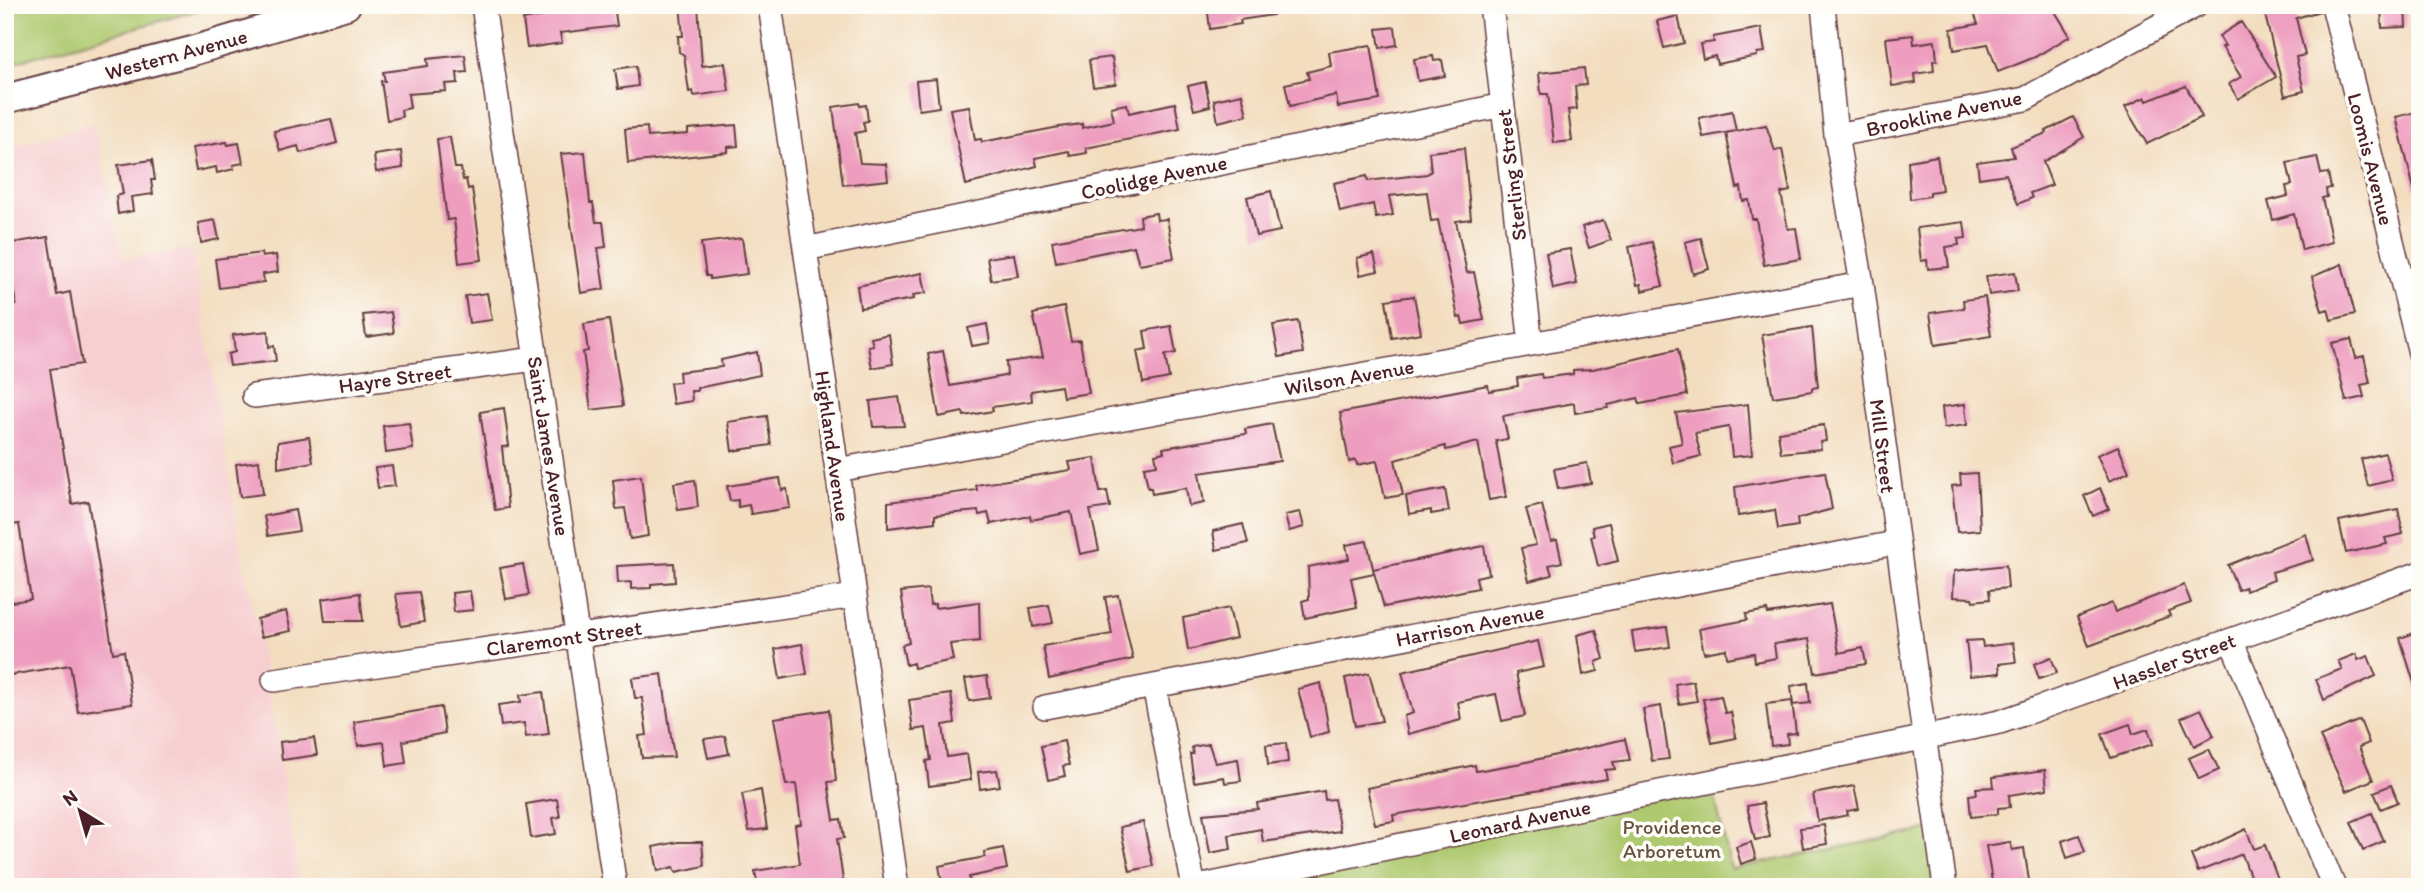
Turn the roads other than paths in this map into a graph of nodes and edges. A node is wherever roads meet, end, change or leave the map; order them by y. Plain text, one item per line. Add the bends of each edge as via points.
1 (346, 5) edge
2 (482, 5) edge
3 (770, 5) edge
4 (1491, 5) edge
5 (1823, 5) edge
6 (2197, 5) edge
7 (2333, 5) edge
8 (5, 99) edge
9 (1503, 105) junction
10 (1836, 135) junction
11 (805, 249) junction
12 (1862, 284) junction
13 (1531, 344) junction
14 (2420, 353) edge
15 (536, 359) junction
16 (254, 396) dead end
17 (837, 470) junction
18 (1895, 543) junction
19 (2420, 573) edge
20 (855, 596) junction
21 (577, 636) junction
22 (2231, 640) junction
23 (274, 680) dead end
24 (1154, 686) junction
25 (1045, 707) dead end
26 (1926, 739) junction
27 (615, 887) edge
28 (897, 887) edge
29 (1195, 887) edge
30 (1945, 887) edge
31 (2334, 887) edge

1 - 8 main road, Western Avenue
2 - 15 street, Saint James Avenue
3 - 11 street, Highland Avenue
4 - 9 street, Sterling Street
5 - 10 street, Mill Street
6 - 10 street, Brookline Avenue via 2025,99
7 - 14 street, Loomis Avenue
9 - 11 street, Coolidge Avenue
9 - 13 street, Sterling Street
10 - 12 street, Mill Street
11 - 17 street, Highland Avenue
12 - 13 street, Wilson Avenue
12 - 18 street, Mill Street
13 - 17 street, Wilson Avenue
15 - 16 street, Hayre Street
15 - 21 street, Saint James Avenue
17 - 20 street, Highland Avenue
18 - 24 street, Harrison Avenue
18 - 26 street, Mill Street
19 - 22 street, Hassler Street
20 - 21 street, Claremont Street
20 - 28 street, Highland Avenue
21 - 23 street, Claremont Street
21 - 27 street, Saint James Avenue
22 - 26 street, Hassler Street via 2000,722
22 - 31 street
24 - 25 street, Harrison Avenue
24 - 29 street
26 - 29 street, Leonard Avenue
26 - 30 street, Mill Street

